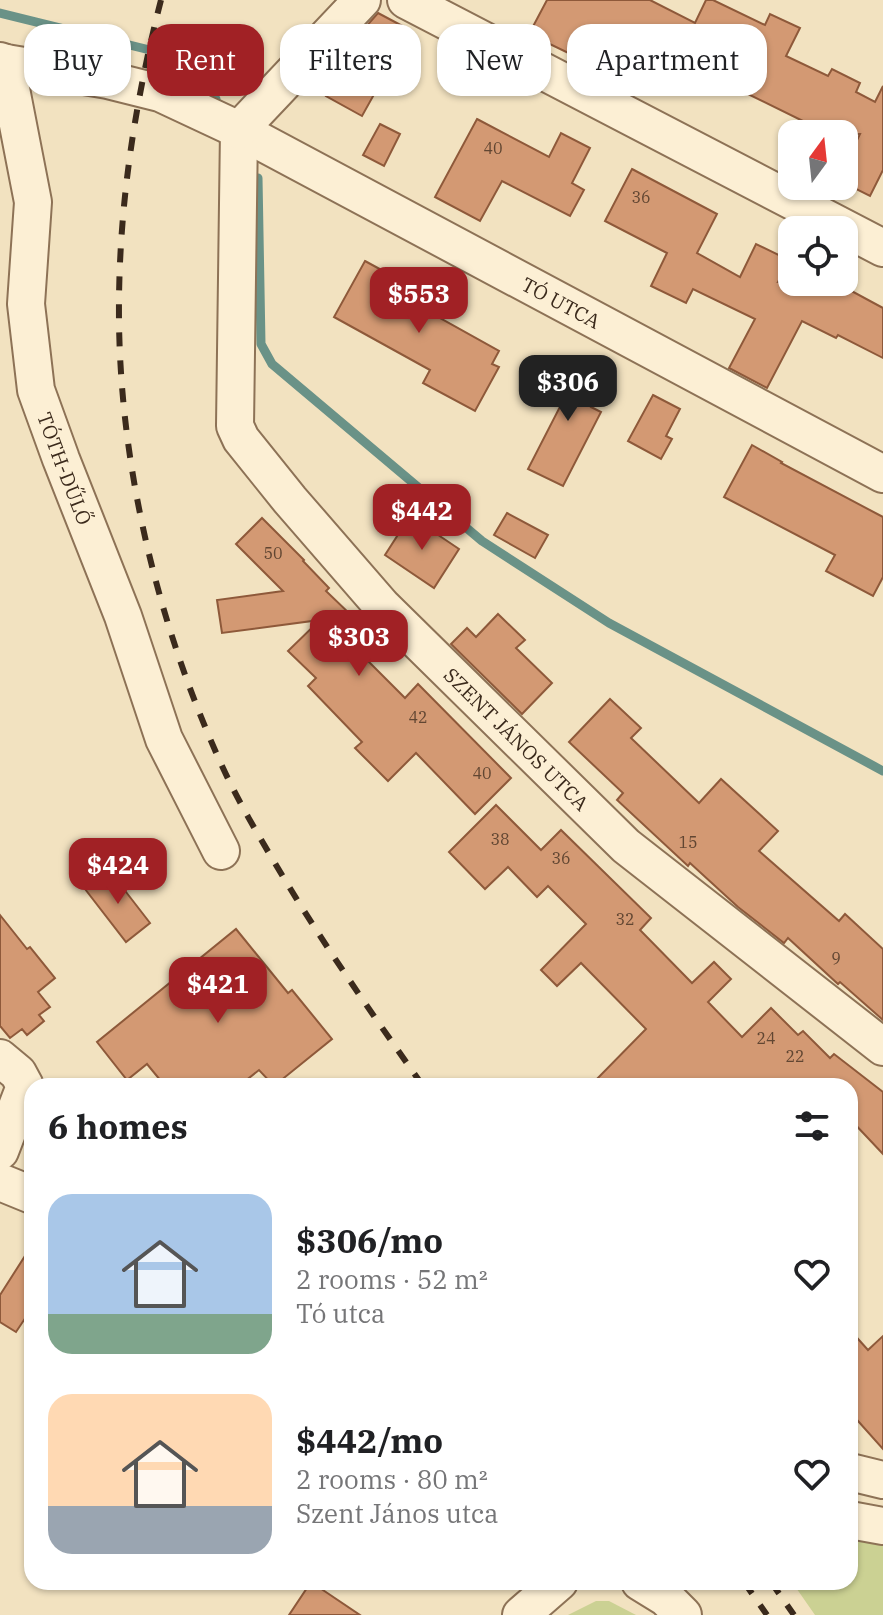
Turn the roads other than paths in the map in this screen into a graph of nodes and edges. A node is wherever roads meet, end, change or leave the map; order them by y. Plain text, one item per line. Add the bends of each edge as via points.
1 (362, 0) edge
2 (406, 0) edge
3 (3, 62) edge
4 (239, 130) junction
5 (883, 248) edge
6 (883, 474) edge
7 (221, 851) dead end
8 (883, 1047) edge
9 (0, 1058) edge
10 (24, 1084) edge
11 (24, 1089) edge
12 (0, 1151) edge
13 (0, 1182) edge
14 (24, 1192) edge
15 (858, 1474) edge
16 (883, 1480) edge
17 (858, 1521) edge
18 (883, 1526) edge
19 (550, 1590) edge
20 (653, 1590) edge
21 (521, 1615) edge
22 (683, 1615) edge

1 - 4 street
2 - 5 street
3 - 4 street, TÓ UTCA via 160,93
3 - 7 street, TÓTH-DŰLŐ via 33,202 26,304 36,390 164,739
4 - 6 street, TÓ UTCA
4 - 8 street, SZENT JÁNOS UTCA via 235,426 241,439 382,606 626,846
9 - 10 street
11 - 12 street
13 - 14 street
15 - 16 street
17 - 18 street
19 - 21 street
20 - 22 street

